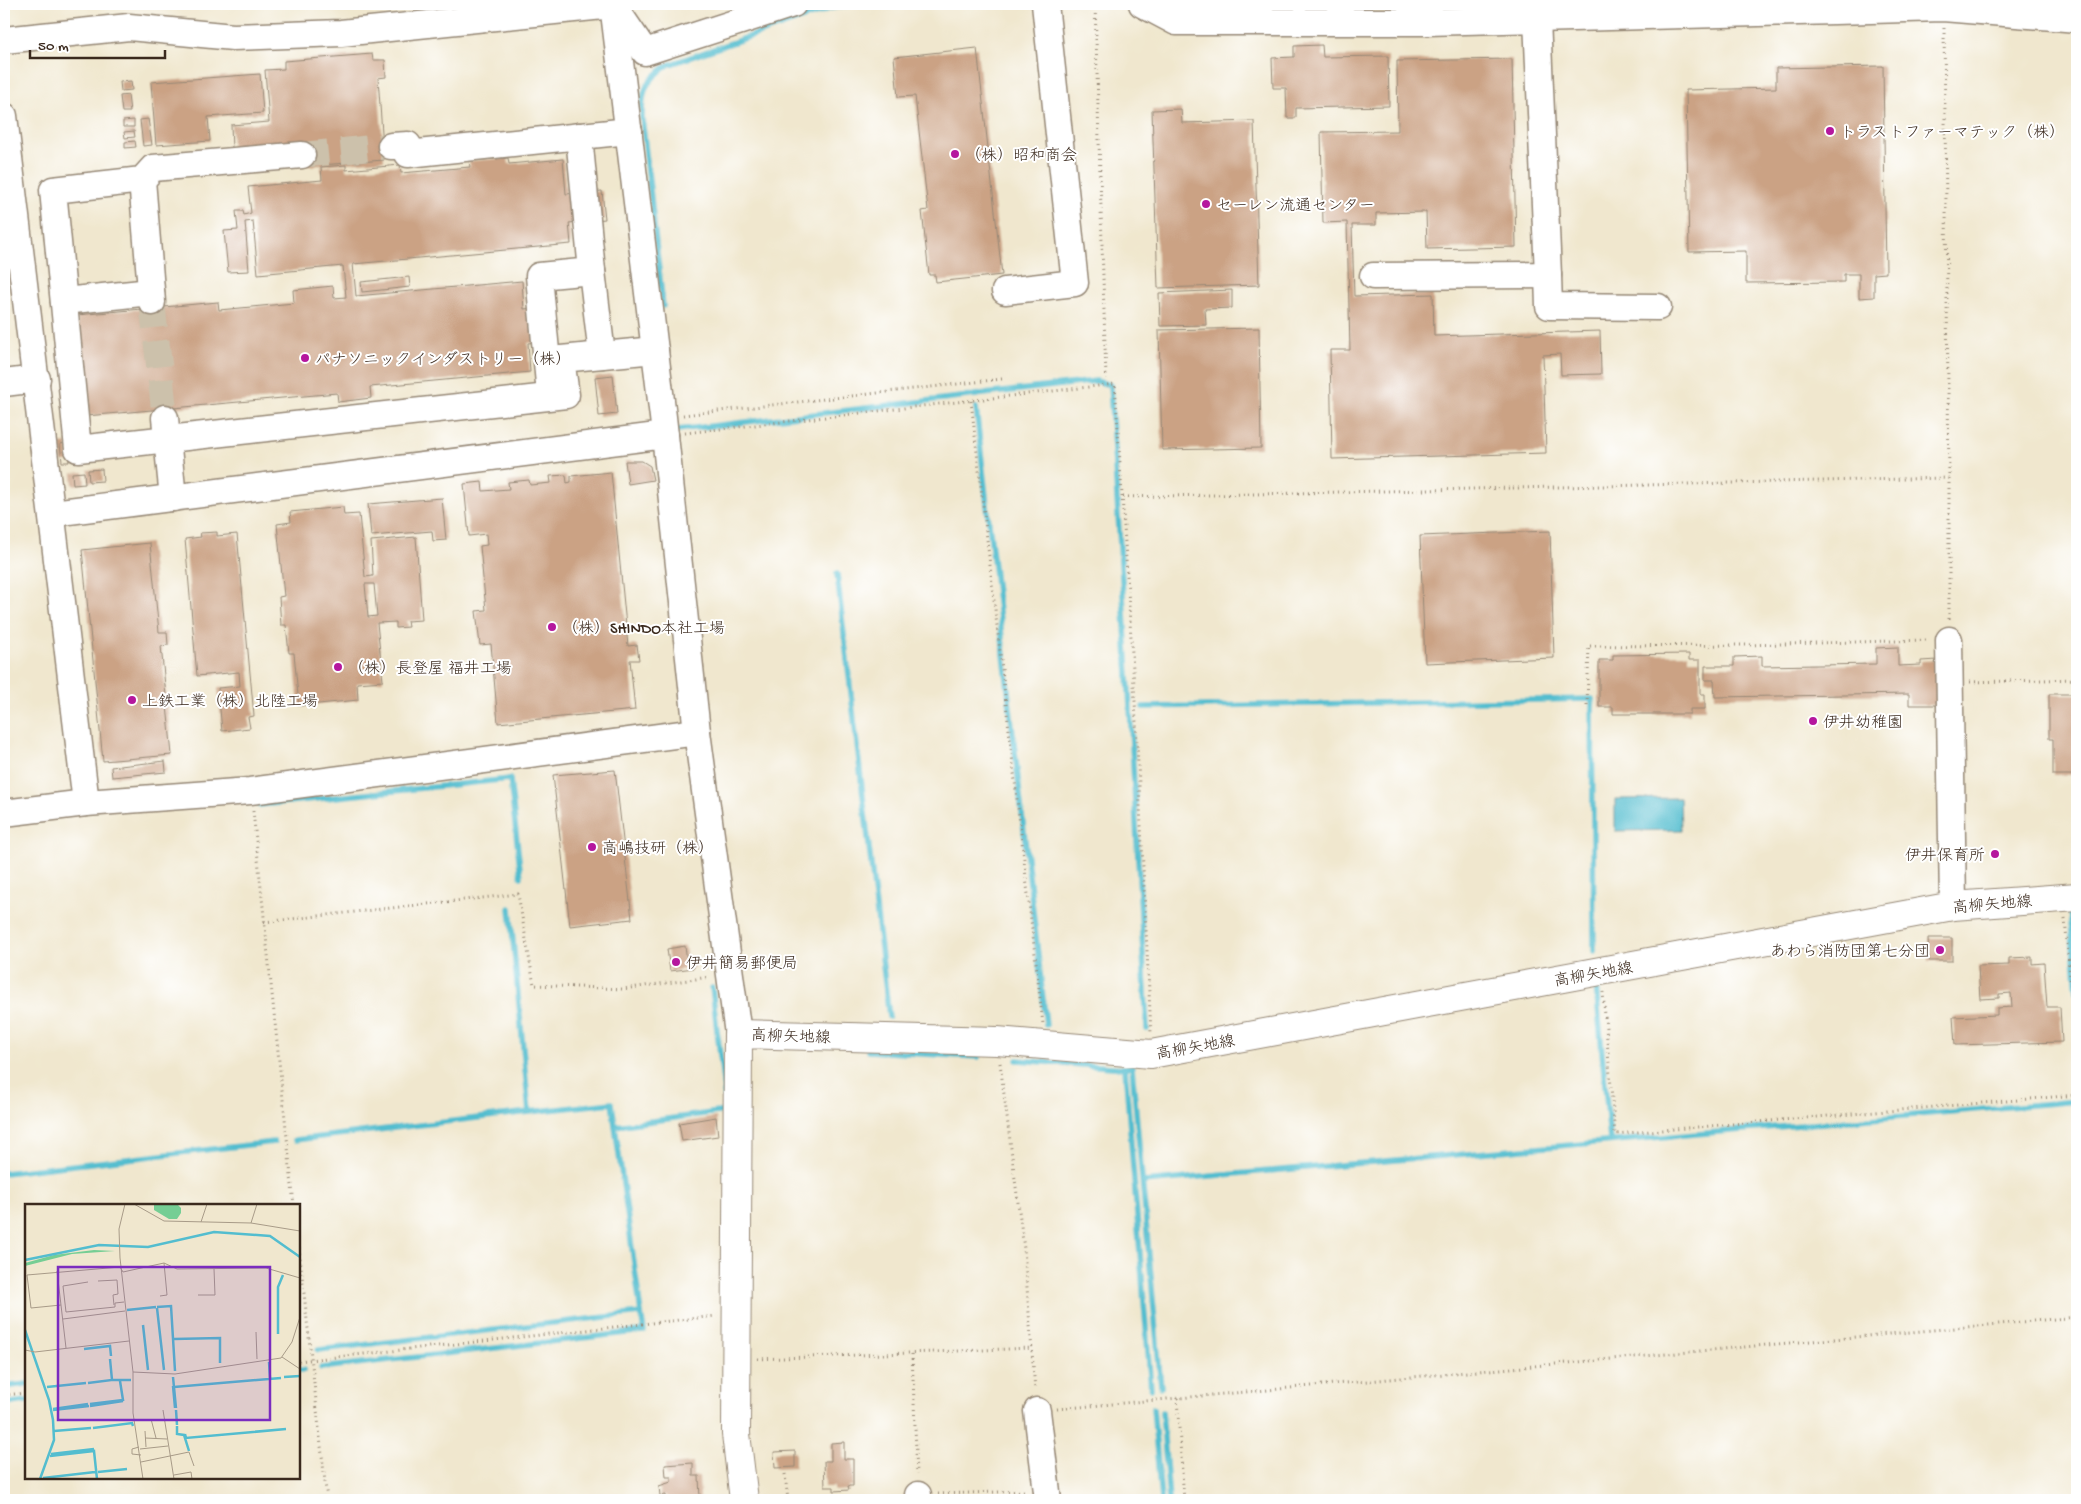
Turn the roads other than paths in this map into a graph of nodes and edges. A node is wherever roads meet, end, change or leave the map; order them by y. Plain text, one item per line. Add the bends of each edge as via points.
1 (613, 4) edge
2 (793, 4) edge
3 (1045, 4) edge
4 (1142, 4) edge
5 (2077, 19) edge
6 (1537, 20) junction
7 (4, 40) edge
8 (4, 116) edge
9 (628, 131) junction
10 (579, 136) junction
11 (391, 146) tunnel mouth
12 (302, 155) tunnel mouth
13 (142, 180) junction
14 (592, 271) junction
15 (1548, 275) junction
16 (1373, 276) dead end
17 (1005, 291) dead end
18 (64, 301) junction
19 (1658, 307) dead end
20 (655, 350) junction
21 (602, 355) junction
22 (37, 379) junction
23 (4, 383) edge
24 (551, 397) junction
25 (664, 426) junction
26 (166, 428) junction
27 (173, 498) junction
28 (53, 513) junction
29 (1949, 640) road end
30 (697, 732) junction
31 (86, 803) junction
32 (4, 813) edge
33 (2070, 897) edge
34 (1953, 906) junction
35 (738, 1034) junction
36 (1037, 1410) road end
37 (1048, 1496) edge
38 (744, 1500) edge

1 - 2 street via 645,52
1 - 7 street via 341,33 233,36 129,27
1 - 9 street
3 - 17 street via 1075,283
4 - 6 street via 1176,22
5 - 6 street via 1943,8
6 - 15 street
8 - 22 street
9 - 10 street
9 - 20 street
10 - 11 street via 408,154 408,145
10 - 14 street
12 - 13 street via 153,168
13 - 18 street via 53,190
13 - 18 street via 152,297
14 - 21 street
14 - 24 street via 539,276
15 - 16 street
15 - 19 street via 1549,306
18 - 26 street via 78,448
20 - 21 street
20 - 25 street
21 - 24 street via 561,359 566,395
22 - 23 street
22 - 28 street
24 - 26 street
25 - 27 street
25 - 30 street
26 - 27 street
27 - 28 street
28 - 31 street
29 - 34 street
30 - 31 street via 250,791
30 - 35 street
31 - 32 street
33 - 34 main road, 高柳矢地線
34 - 35 main road, 高柳矢地線 via 1152,1054 997,1041
35 - 38 main road, 高柳矢地線 via 736,1434
36 - 37 street

